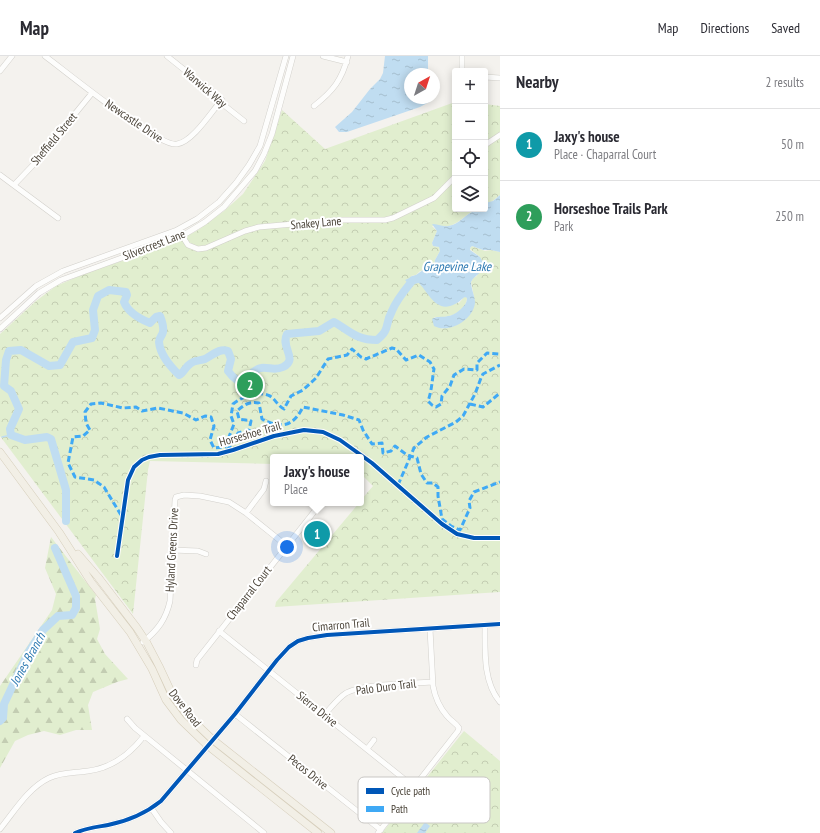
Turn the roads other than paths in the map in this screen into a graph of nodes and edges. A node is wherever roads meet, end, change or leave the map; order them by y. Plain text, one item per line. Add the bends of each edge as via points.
1 (12, 56) edge
2 (46, 56) edge
3 (167, 56) edge
4 (286, 56) edge
5 (293, 56) edge
6 (324, 56) edge
7 (348, 56) edge
8 (462, 56) edge
9 (346, 62) junction
10 (462, 68) edge
11 (0, 71) edge
12 (488, 77) edge
13 (500, 78) edge
14 (92, 93) junction
15 (220, 102) junction
16 (314, 106) dead end
17 (244, 121) dead end
18 (500, 135) edge
19 (488, 143) edge
20 (0, 175) edge
21 (452, 180) edge
22 (14, 186) junction
23 (58, 218) dead end
24 (179, 229) junction
25 (182, 236) junction
26 (0, 318) edge
27 (0, 329) edge
28 (0, 452) edge
29 (266, 481) dead end
30 (319, 506) edge
31 (246, 513) junction
32 (59, 532) junction
33 (287, 546) junction
34 (172, 550) junction
35 (206, 554) dead end
36 (500, 624) edge
37 (485, 625) junction
38 (430, 629) junction
39 (219, 631) junction
40 (145, 640) junction
41 (139, 645) junction
42 (196, 665) dead end
43 (159, 666) junction
44 (152, 669) junction
45 (269, 671) junction
46 (432, 682) junction
47 (500, 702) edge
48 (235, 714) junction
49 (324, 716) junction
50 (127, 719) dead end
51 (144, 736) junction
52 (212, 739) junction
53 (374, 740) dead end
54 (207, 745) junction
55 (367, 749) junction
56 (187, 771) junction
57 (402, 777) edge
58 (422, 777) edge
59 (152, 808) junction
60 (358, 814) edge
61 (369, 823) edge
62 (385, 823) edge
63 (0, 829) edge
64 (379, 831) edge
65 (75, 833) edge
66 (171, 833) edge
67 (264, 833) edge
68 (318, 833) edge
69 (331, 833) edge

1 - 11 street
2 - 14 street, Newcastle Drive
3 - 15 street, Warwick Way via 222,100
4 - 24 street, Silvercrest Lane via 260,146 249,165 219,202
5 - 25 street, Silvercrest Lane via 272,134 255,171 224,207
6 - 9 street
7 - 9 street
8 - 10 street
9 - 16 street via 338,82
12 - 13 street
14 - 15 street, Newcastle Drive via 155,137 174,145 197,130
14 - 22 street, Sheffield Street
15 - 17 street, Warwick Way
18 - 19 street
20 - 22 street
21 - 25 street, Snakey Lane via 434,198 385,220 340,220 259,227 198,249 188,245
22 - 23 street
24 - 25 street, Snakey Lane
24 - 26 street, Silvercrest Lane via 63,271 36,286
25 - 27 street, Silvercrest Lane via 61,280 39,293
28 - 32 main road, Dove Road
29 - 31 street via 264,489
30 - 33 street, Chaparral Court
31 - 33 street, Hyland Greens Drive
31 - 34 street, Hyland Greens Drive via 218,499 184,495 176,497
32 - 40 main road, Dove Road via 98,577
32 - 41 main road, Dove Road via 91,582
33 - 39 street, Chaparral Court
34 - 35 street via 198,551
34 - 40 street, Hyland Greens Drive via 168,611 157,630
36 - 37 street, Cimarron Trail
37 - 38 street, Cimarron Trail
37 - 47 street via 486,668 494,695
38 - 45 street, Cimarron Trail via 308,638 292,644
38 - 46 street
39 - 42 street, Chaparral Court via 196,660
39 - 45 street, Sierra Drive
40 - 41 street, Hyland Greens Drive
40 - 43 main road, Dove Road
41 - 44 main road, Dove Road
43 - 44 main road
43 - 52 main road, Dove Road via 172,696
44 - 54 main road, Dove Road via 166,700 181,720
45 - 48 street, Cimarron Trail
45 - 49 street, Sierra Drive
46 - 49 street, Palo Duro Trail via 356,689 342,697
46 - 58 street via 440,706 459,728
48 - 52 street, Cimarron Trail
48 - 60 street, Pecos Drive
49 - 55 street, Sierra Drive
50 - 51 street
51 - 56 street
51 - 63 street via 128,754 104,767 58,774 46,779 24,799
52 - 54 street, Cimarron Trail
52 - 69 main road, Dove Road
53 - 55 street
54 - 56 street, Cimarron Trail
54 - 68 main road, Dove Road
55 - 57 street, Sierra Drive
56 - 59 street, Cimarron Trail
56 - 67 street
59 - 65 street, Cimarron Trail via 110,825
59 - 66 street
61 - 64 street, Pecos Drive
62 - 64 street

